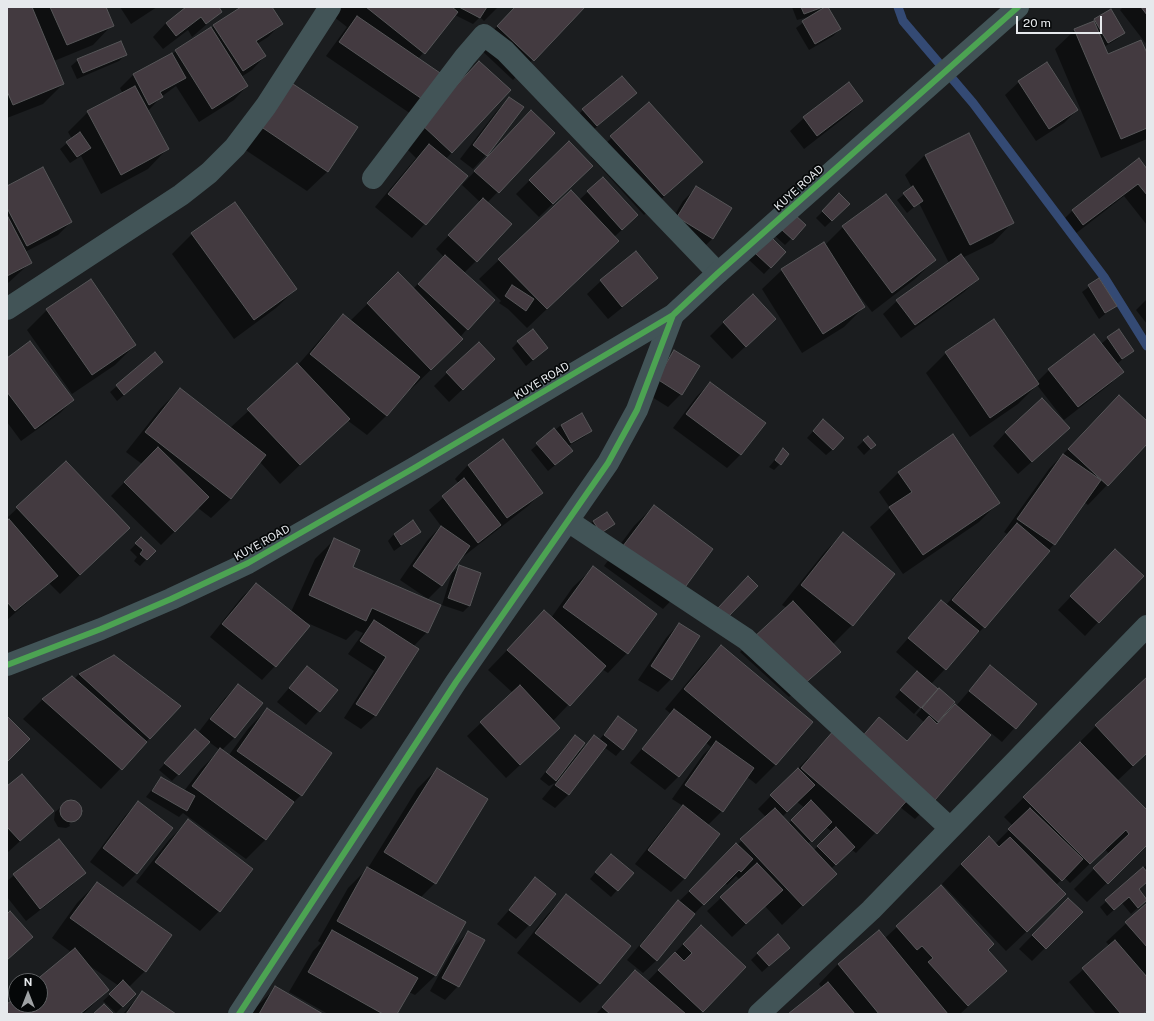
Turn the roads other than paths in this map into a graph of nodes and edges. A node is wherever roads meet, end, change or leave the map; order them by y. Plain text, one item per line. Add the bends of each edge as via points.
1 (330, 7) edge
2 (1018, 7) edge
3 (373, 178) dead end
4 (718, 273) junction
5 (7, 309) edge
6 (673, 315) junction
7 (568, 521) junction
8 (1147, 626) edge
9 (7, 665) edge
10 (950, 828) junction
11 (240, 1014) edge
12 (759, 1014) edge

1 - 5 street via 266,106 235,147 208,173 180,196
2 - 4 street, KUYE ROAD
3 - 4 street via 484,35 505,51
4 - 6 street, KUYE ROAD
6 - 7 street via 636,410 608,463
6 - 9 street, KUYE ROAD via 248,563 108,626
7 - 10 street via 746,639
7 - 11 street via 456,682
8 - 10 street
10 - 12 street via 871,910

